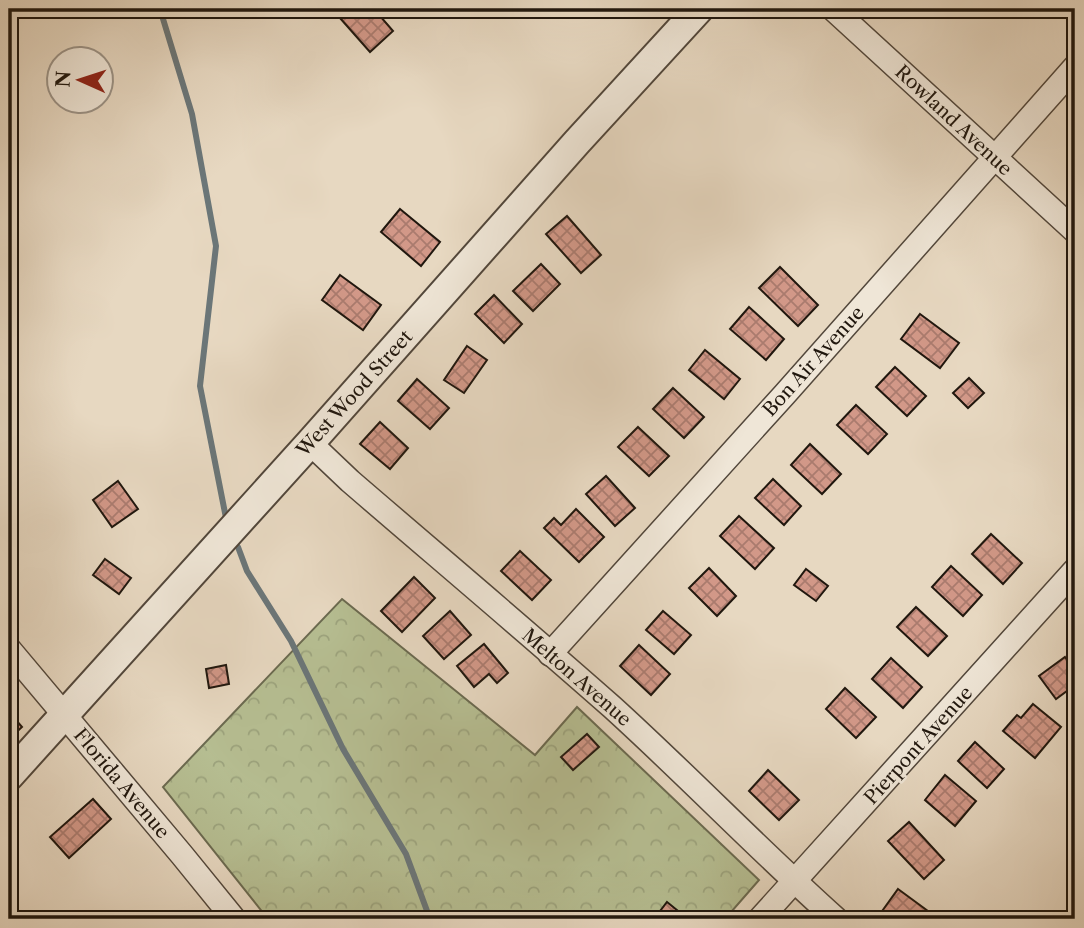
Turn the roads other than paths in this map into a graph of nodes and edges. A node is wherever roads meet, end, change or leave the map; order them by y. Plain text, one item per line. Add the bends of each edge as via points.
1 (699, 9) edge
2 (833, 9) edge
3 (1075, 67) edge
4 (994, 158) junction
5 (1075, 231) edge
6 (310, 443) junction
7 (1075, 570) edge
8 (9, 649) edge
9 (550, 654) junction
10 (64, 714) junction
11 (9, 776) edge
12 (794, 882) junction
13 (234, 919) edge
14 (760, 919) edge
15 (836, 919) edge

1 - 6 street, West Wood Street
2 - 4 street, Rowland Avenue
3 - 4 street, Bon Air Avenue
4 - 5 street, Rowland Avenue
4 - 9 street, Bon Air Avenue
6 - 9 street, Melton Avenue
6 - 10 street, West Wood Street
7 - 12 street, Pierpont Avenue
8 - 10 street, Florida Avenue
9 - 12 street, Melton Avenue
10 - 11 street, West Wood Street
10 - 13 street, Florida Avenue
12 - 14 street, Pierpont Avenue
12 - 15 street, Melton Avenue

